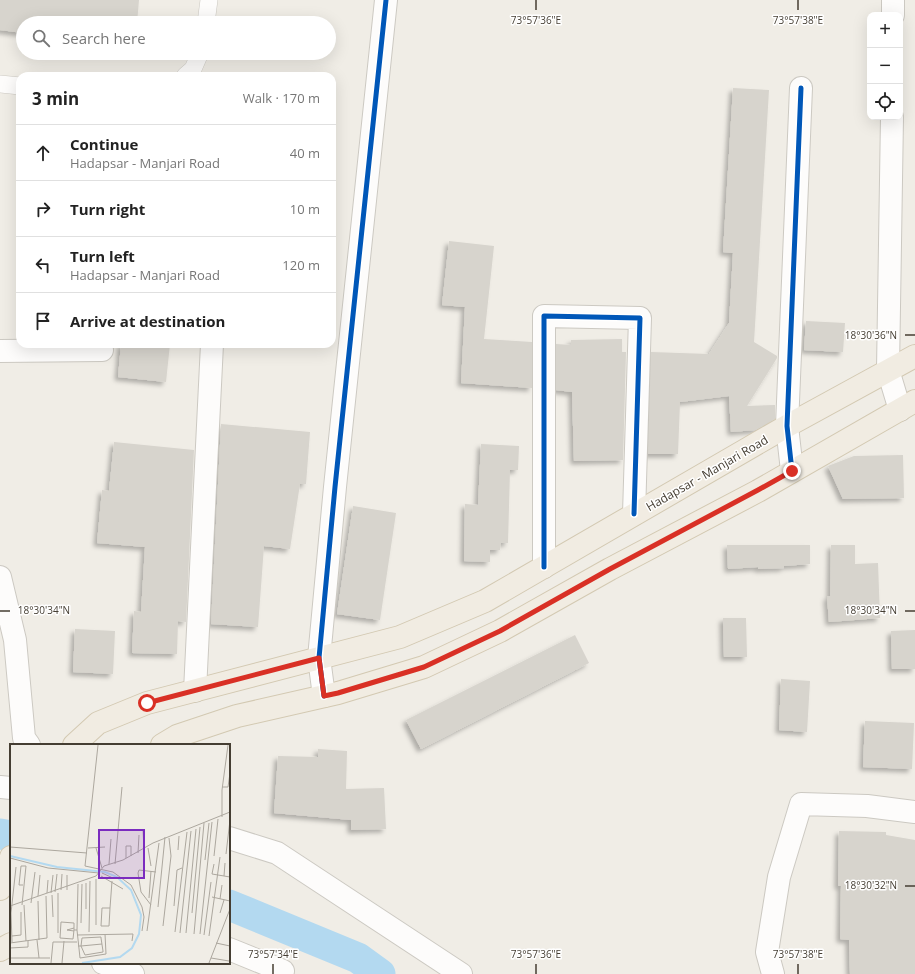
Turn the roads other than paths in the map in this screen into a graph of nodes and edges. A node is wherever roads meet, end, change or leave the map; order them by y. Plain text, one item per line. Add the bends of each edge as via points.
1 (209, 0) edge
2 (386, 0) edge
3 (893, 0) edge
4 (893, 12) edge
5 (207, 16) edge
6 (197, 60) edge
7 (190, 72) edge
8 (0, 84) edge
9 (16, 86) edge
10 (801, 88) dead end
11 (892, 120) edge
12 (212, 348) edge
13 (102, 350) dead end
14 (0, 351) edge
15 (915, 356) edge
16 (888, 370) junction
17 (907, 406) edge
18 (787, 426) junction
19 (792, 471) junction
20 (634, 514) junction
21 (544, 567) junction
22 (0, 577) edge
23 (319, 658) junction
24 (195, 691) junction
25 (324, 696) junction
26 (28, 744) edge
27 (75, 744) edge
28 (164, 744) edge
29 (0, 787) edge
30 (10, 788) edge
31 (915, 812) edge
32 (230, 838) edge
33 (10, 861) edge
34 (1, 884) edge
35 (10, 945) edge
36 (230, 949) edge
37 (0, 950) edge
38 (106, 964) edge
39 (284, 971) dead end
40 (133, 974) edge
41 (461, 974) edge
42 (773, 974) edge

1 - 5 lane
2 - 23 street
3 - 4 street
6 - 7 lane
8 - 9 lane
10 - 18 street
11 - 16 street
12 - 24 street
13 - 14 street
15 - 16 main road, Hadapsar - Manjari Road
16 - 17 street
16 - 18 main road, Hadapsar - Manjari Road
17 - 19 main road
18 - 19 street
18 - 20 main road, Hadapsar - Manjari Road
19 - 25 main road via 500,631 424,667
20 - 21 main road, Hadapsar - Manjari Road
20 - 21 street via 640,318 544,316
21 - 23 main road, Hadapsar - Manjari Road via 485,601 400,637
22 - 26 street via 16,640 24,738
23 - 24 main road, Hadapsar - Manjari Road
23 - 25 street
24 - 27 main road, Hadapsar - Manjari Road via 147,703 98,723
25 - 28 main road via 237,716 177,736
29 - 30 street
31 - 42 street via 867,806 801,804 779,877 768,952
32 - 41 street via 277,853
33 - 34 main road
35 - 37 main road
36 - 39 street
38 - 40 street

